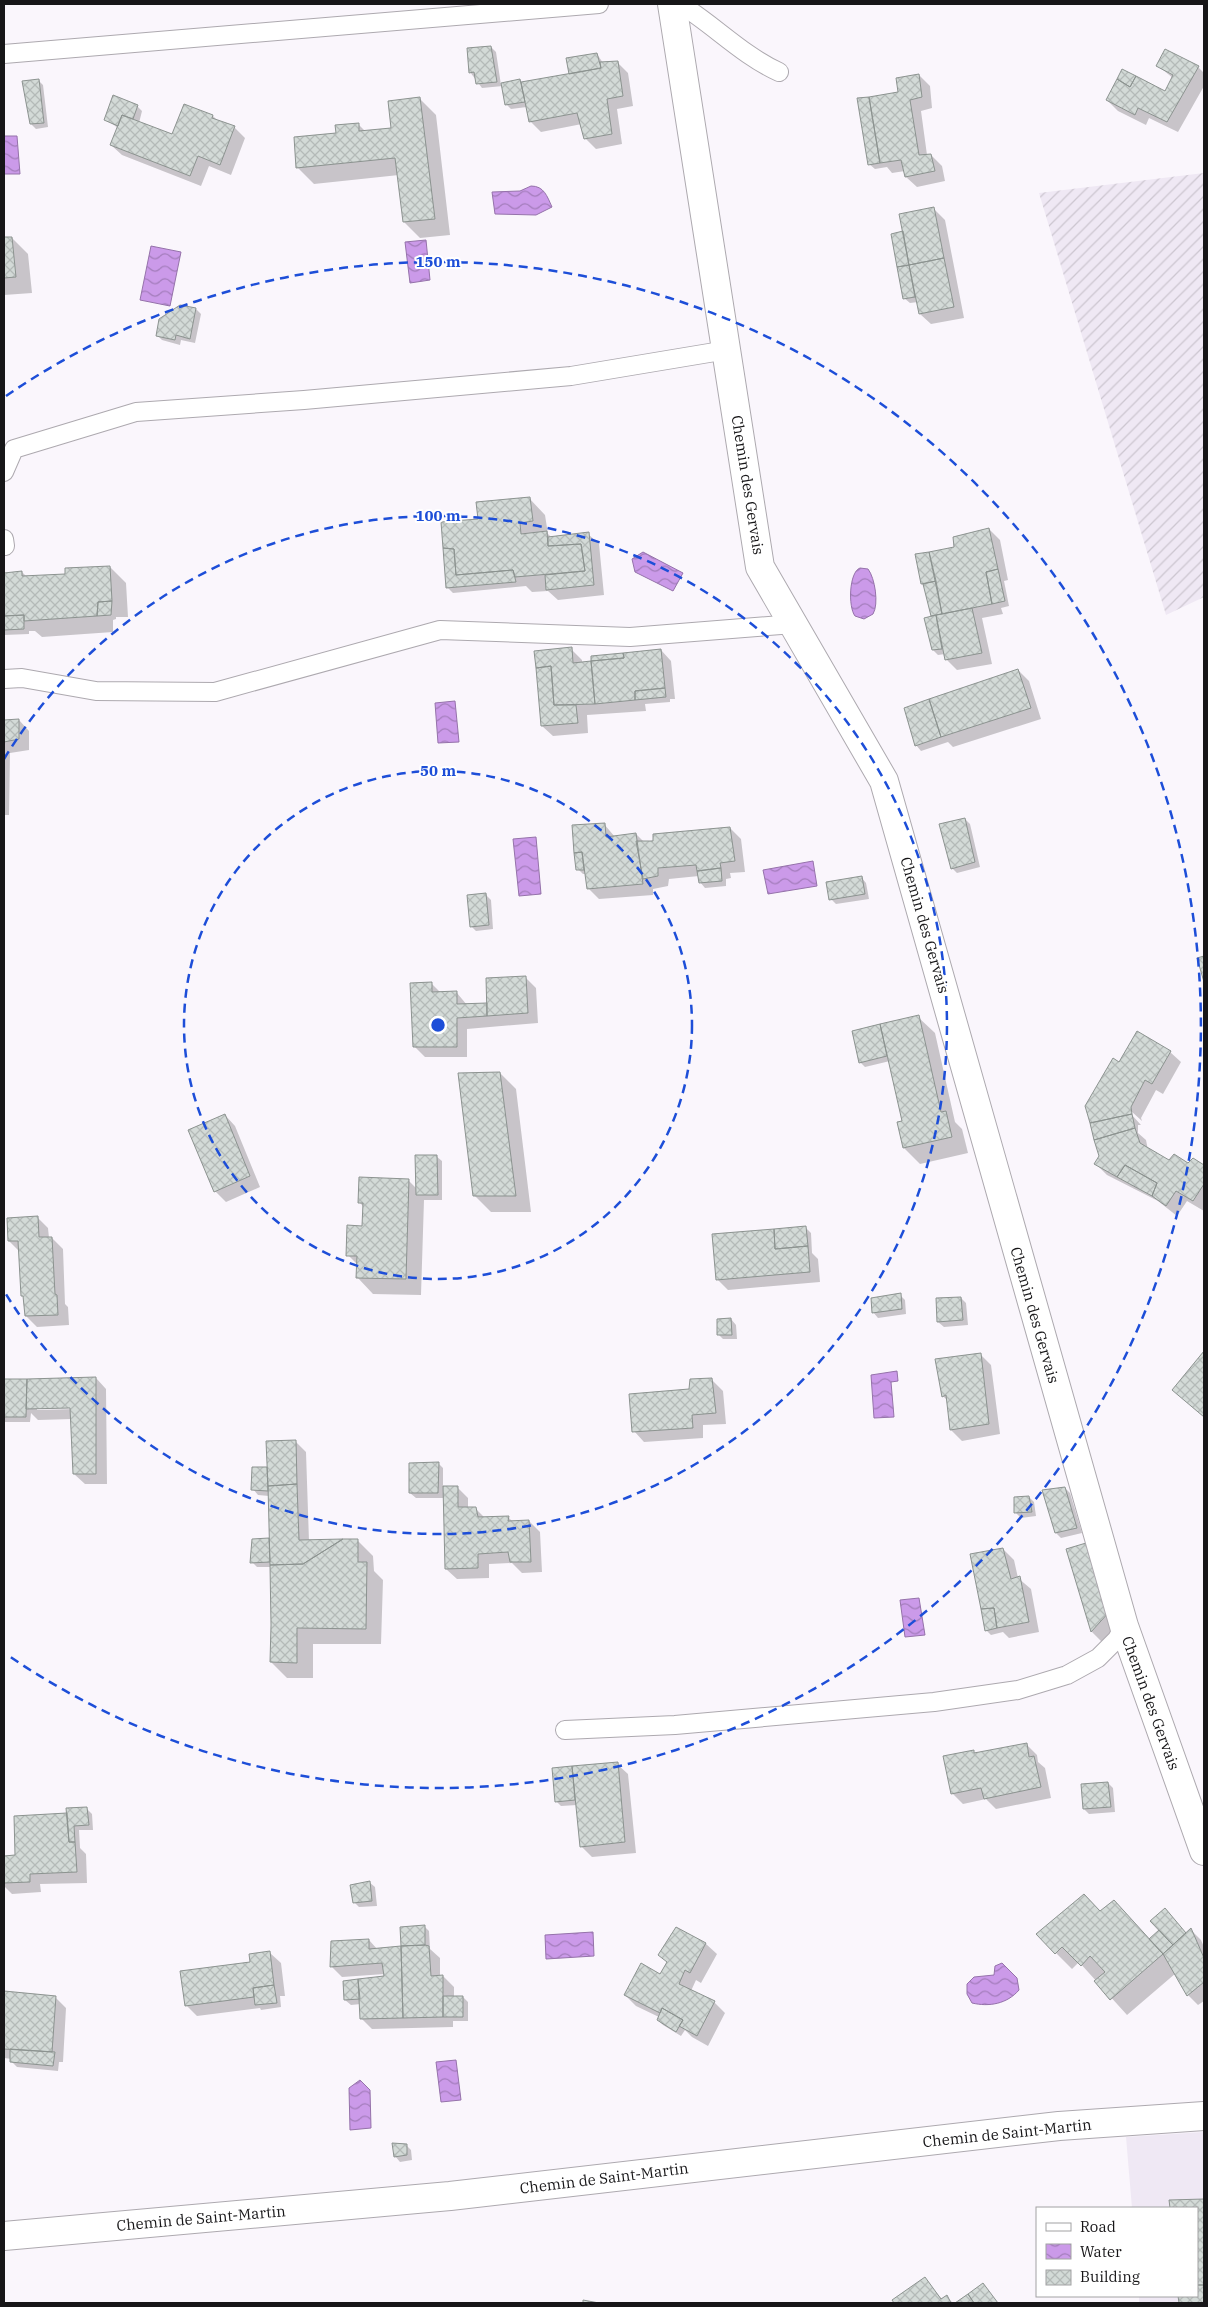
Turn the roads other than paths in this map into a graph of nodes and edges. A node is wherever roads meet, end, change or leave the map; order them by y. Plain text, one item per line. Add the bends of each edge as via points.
1 (599, 4) edge
2 (672, 4) edge
3 (680, 4) edge
4 (4, 54) edge
5 (779, 72) dead end
6 (727, 350) junction
7 (4, 472) edge
8 (4, 539) edge
9 (4, 546) edge
10 (794, 624) junction
11 (4, 679) edge
12 (1124, 1626) junction
13 (565, 1730) dead end
14 (1204, 1851) edge
15 (1204, 2116) edge
16 (4, 2236) edge

1 - 4 lane
2 - 6 street, Chemin des Gervais
3 - 5 lane via 759,63
6 - 7 lane via 571,376 136,412 14,449
6 - 10 street, Chemin des Gervais via 760,567
8 - 9 lane
10 - 11 lane via 630,637 440,630 215,692 96,691 22,678
10 - 12 street, Chemin des Gervais via 884,781
12 - 13 lane via 1117,1639 1098,1658 1067,1675 1018,1690 934,1702 675,1725
12 - 14 street, Chemin des Gervais
15 - 16 street, Chemin de Saint-Martin via 1059,2126 450,2196

